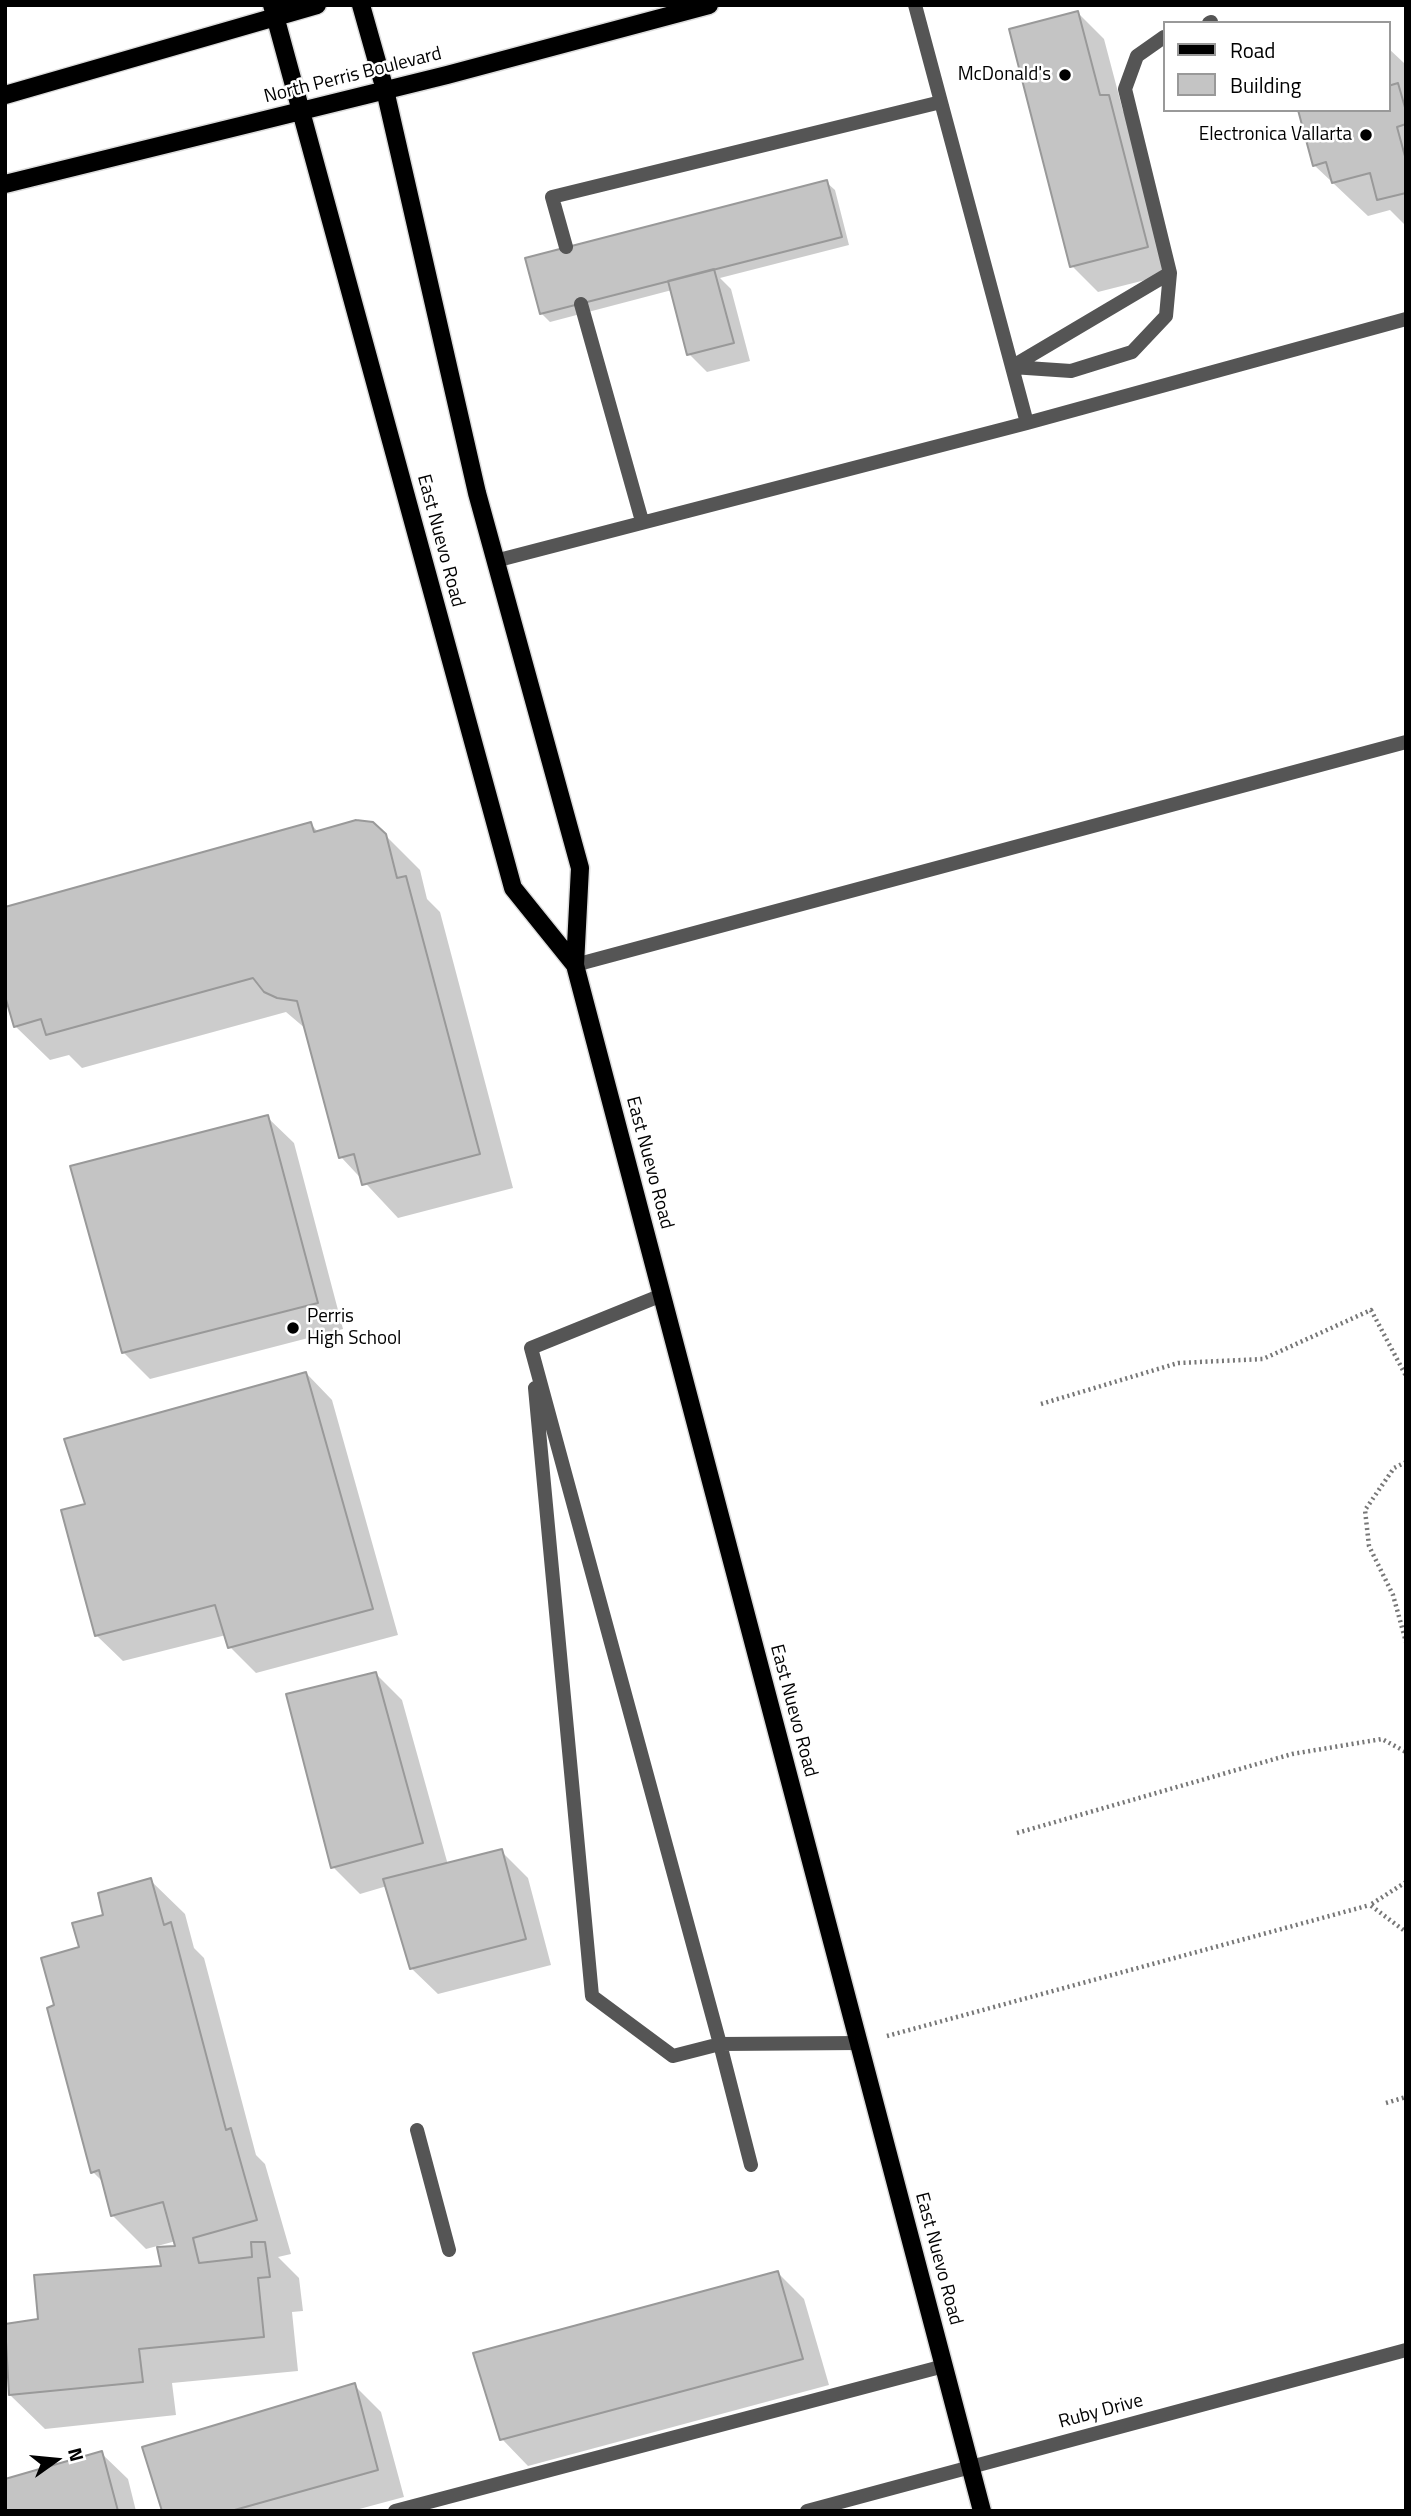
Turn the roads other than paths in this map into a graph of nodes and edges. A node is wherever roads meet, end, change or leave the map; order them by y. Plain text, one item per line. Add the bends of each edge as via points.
1 (317, 5) edge
2 (361, 5) edge
3 (709, 5) edge
4 (915, 5) edge
5 (273, 11) edge
6 (1162, 38) edge
7 (386, 90) junction
8 (5, 95) edge
9 (941, 102) junction
10 (300, 110) junction
11 (5, 184) edge
12 (566, 247) dead end
13 (1170, 273) junction
14 (581, 304) dead end
15 (1406, 318) edge
16 (1012, 366) junction
17 (1027, 423) junction
18 (642, 522) junction
19 (495, 561) junction
20 (1406, 742) edge
21 (575, 965) junction
22 (662, 1295) junction
23 (531, 1348) junction
24 (859, 2043) junction
25 (720, 2044) junction
26 (417, 2130) dead end
27 (751, 2165) dead end
28 (449, 2250) dead end
29 (1406, 2350) edge
30 (944, 2366) junction
31 (970, 2468) junction
32 (395, 2511) edge
33 (807, 2511) edge
34 (982, 2511) edge

1 - 5 main road
2 - 7 main road, East Nuevo Road
3 - 7 main road, North Perris Boulevard
4 - 9 street
5 - 8 main road
5 - 10 main road, East Nuevo Road
6 - 13 street via 1138,56 1125,89
7 - 10 main road, North Perris Boulevard
7 - 19 main road, East Nuevo Road
9 - 12 street via 552,197
9 - 16 street
10 - 11 main road, North Perris Boulevard
10 - 21 main road, East Nuevo Road via 513,888
13 - 16 street
13 - 16 street via 1166,316 1132,352 1071,370
14 - 18 street
15 - 17 street
16 - 17 street
17 - 18 street
18 - 19 street
19 - 21 main road, East Nuevo Road via 580,869
20 - 21 street
21 - 22 main road, East Nuevo Road
22 - 23 street
22 - 24 main road, East Nuevo Road
23 - 25 street
23 - 25 street via 592,1996 673,2056
24 - 25 street
24 - 30 main road, East Nuevo Road
25 - 27 street
26 - 28 street
29 - 31 street, Ruby Drive
30 - 31 main road, East Nuevo Road
30 - 32 street
31 - 33 street, Ruby Drive
31 - 34 main road, East Nuevo Road

